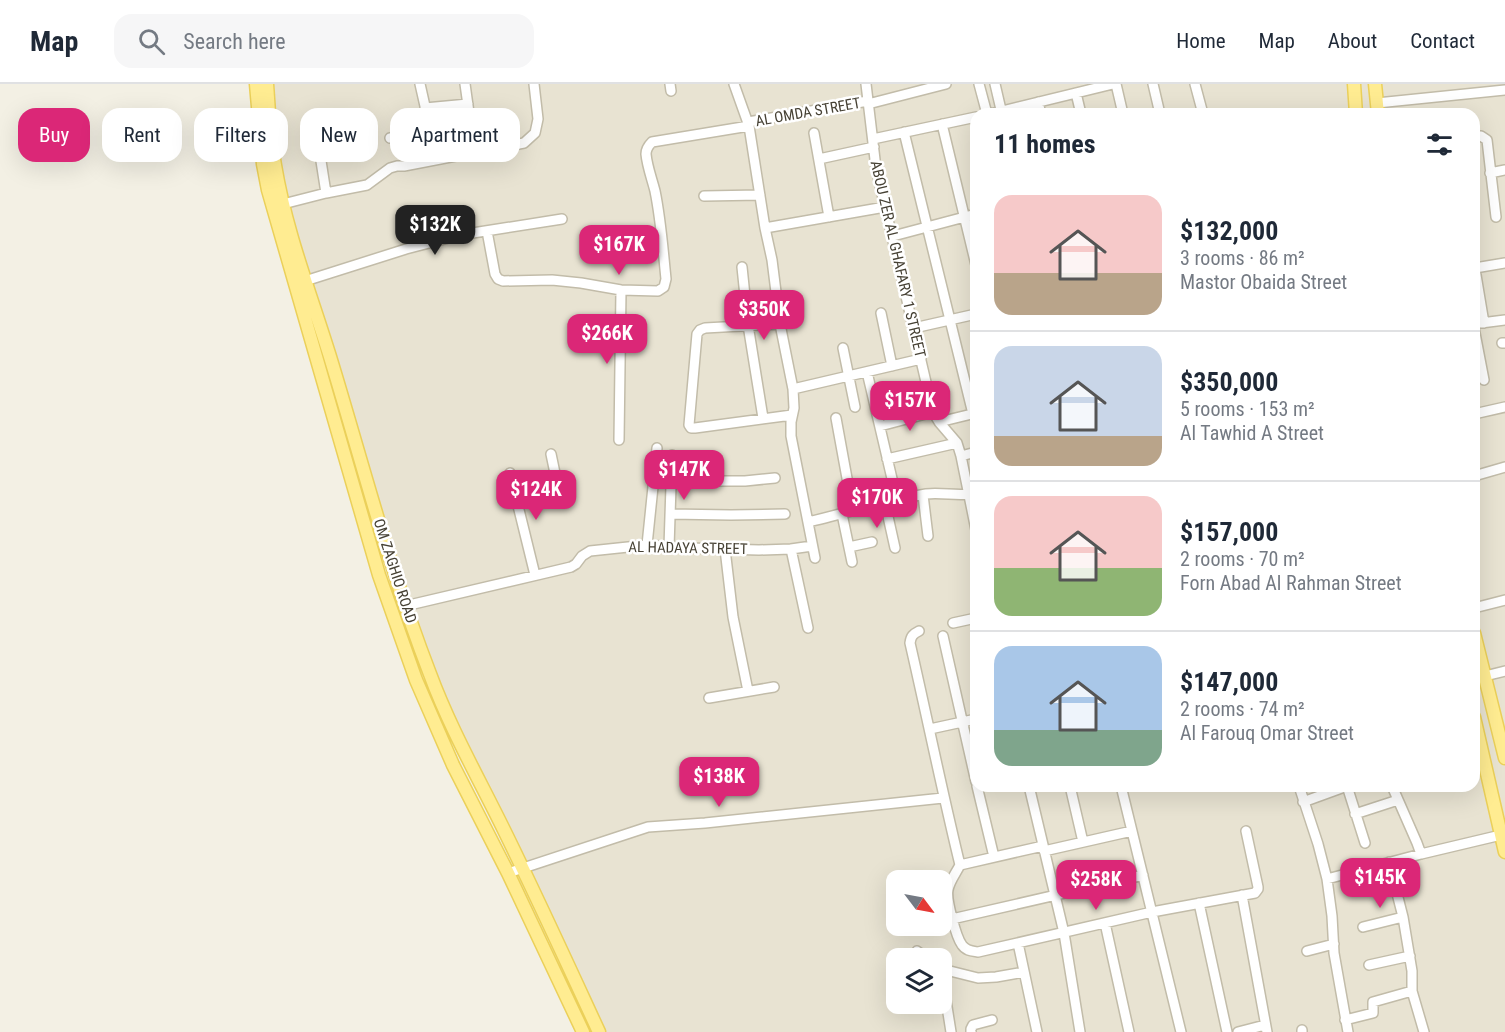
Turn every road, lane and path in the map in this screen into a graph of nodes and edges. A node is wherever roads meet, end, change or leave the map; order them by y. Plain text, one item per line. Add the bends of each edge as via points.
1 (256, 84) edge
2 (267, 84) edge
3 (420, 84) edge
4 (465, 84) edge
5 (534, 84) edge
6 (734, 84) edge
7 (866, 84) edge
8 (946, 84) edge
9 (1114, 84) edge
10 (1153, 84) edge
11 (1195, 84) edge
12 (1354, 84) edge
13 (1375, 84) edge
14 (1448, 84) edge
15 (995, 86) edge
16 (1094, 86) edge
17 (980, 88) edge
18 (1505, 90) edge
19 (1076, 93) junction
20 (1449, 96) junction
21 (868, 102) junction
22 (1038, 102) junction
23 (468, 104) junction
24 (263, 105) junction
25 (425, 108) joint
26 (469, 108) edge
27 (986, 108) edge
28 (1000, 108) edge
29 (1016, 108) edge
30 (1040, 108) edge
31 (1080, 108) edge
32 (1121, 108) edge
33 (1159, 108) edge
34 (1201, 108) edge
35 (1356, 108) edge
36 (1377, 108) edge
37 (970, 118) edge
38 (748, 124) junction
39 (942, 124) junction
40 (904, 132) junction
41 (814, 133) dead end
42 (1480, 136) edge
43 (873, 143) junction
44 (520, 144) edge
45 (819, 159) junction
46 (321, 162) edge
47 (421, 162) edge
48 (1505, 170) edge
49 (1490, 173) junction
50 (327, 193) junction
51 (760, 195) junction
52 (704, 196) dead end
53 (283, 204) junction
54 (885, 207) junction
55 (970, 216) edge
56 (829, 217) junction
57 (965, 217) junction
58 (1496, 217) dead end
59 (562, 219) dead end
60 (927, 227) junction
61 (765, 228) junction
62 (487, 231) junction
63 (893, 236) junction
64 (970, 239) edge
65 (1505, 263) edge
66 (1480, 266) edge
67 (742, 267) dead end
68 (305, 281) junction
69 (621, 290) junction
70 (881, 313) dead end
71 (970, 315) edge
72 (950, 320) junction
73 (1505, 320) edge
74 (780, 324) junction
75 (748, 325) junction
76 (1480, 325) edge
77 (914, 328) junction
78 (1480, 343) edge
79 (843, 348) dead end
80 (921, 359) junction
81 (324, 360) junction
82 (892, 366) junction
83 (867, 372) junction
84 (849, 376) junction
85 (1484, 380) dead end
86 (793, 389) junction
87 (970, 394) edge
88 (855, 407) dead end
89 (1505, 407) edge
90 (933, 412) junction
91 (1480, 413) edge
92 (970, 414) edge
93 (792, 415) junction
94 (763, 418) junction
95 (836, 418) dead end
96 (939, 422) junction
97 (880, 426) junction
98 (619, 440) dead end
99 (957, 443) junction
100 (657, 448) dead end
101 (551, 454) dead end
102 (970, 454) edge
103 (672, 455) dead end
104 (961, 456) junction
105 (887, 459) junction
106 (1505, 467) edge
107 (362, 468) junction
108 (350, 472) junction
109 (510, 473) dead end
110 (1480, 474) edge
111 (776, 478) dead end
112 (671, 481) junction
113 (557, 482) junction
114 (970, 484) edge
115 (514, 491) junction
116 (970, 494) edge
117 (923, 495) junction
118 (897, 500) junction
119 (561, 502) dead end
120 (885, 503) junction
121 (853, 511) junction
122 (670, 514) junction
123 (785, 514) dead end
124 (842, 514) junction
125 (808, 522) junction
126 (928, 536) dead end
127 (872, 542) dead end
128 (647, 544) junction
129 (812, 546) junction
130 (669, 547) junction
131 (849, 547) junction
132 (895, 548) dead end
133 (725, 549) junction
134 (791, 549) junction
135 (815, 558) dead end
136 (852, 562) dead end
137 (393, 570) junction
138 (379, 575) junction
139 (535, 575) junction
140 (1505, 600) edge
141 (405, 606) junction
142 (1480, 606) edge
143 (970, 619) edge
144 (953, 623) dead end
145 (808, 628) dead end
146 (919, 631) dead end
147 (943, 636) dead end
148 (1480, 656) edge
149 (1505, 671) edge
150 (1485, 676) junction
151 (774, 687) dead end
152 (748, 691) junction
153 (709, 698) dead end
154 (970, 720) edge
155 (963, 722) junction
156 (930, 729) junction
157 (1480, 743) edge
158 (970, 753) edge
159 (1505, 758) edge
160 (979, 792) edge
161 (1030, 792) edge
162 (1071, 792) edge
163 (1122, 792) edge
164 (1301, 792) edge
165 (1331, 792) edge
166 (1349, 792) edge
167 (1395, 792) edge
168 (943, 798) junction
169 (1398, 800) junction
170 (1304, 802) junction
171 (1355, 814) junction
172 (1132, 831) junction
173 (1246, 831) dead end
174 (1501, 835) junction
175 (1083, 842) junction
176 (1365, 843) dead end
177 (1044, 849) junction
178 (1505, 849) edge
179 (1421, 854) junction
180 (994, 857) junction
181 (1389, 862) junction
182 (960, 865) junction
183 (522, 868) junction
184 (508, 873) junction
185 (1143, 876) junction
186 (1327, 879) junction
187 (952, 881) edge
188 (1054, 895) junction
189 (1242, 895) junction
190 (1199, 903) junction
191 (1152, 912) junction
192 (1403, 917) junction
193 (952, 919) joint
194 (1105, 923) junction
195 (1363, 927) dead end
196 (1064, 933) junction
197 (1018, 943) junction
198 (1334, 944) junction
199 (1307, 951) dead end
200 (1410, 956) junction
201 (1369, 965) dead end
202 (952, 972) edge
203 (1024, 972) junction
204 (1412, 991) junction
205 (587, 1007) junction
206 (948, 1014) edge
207 (574, 1015) junction
208 (992, 1020) dead end
209 (1345, 1020) junction
210 (1266, 1028) edge
211 (583, 1032) edge
212 (599, 1032) edge
213 (951, 1032) edge
214 (971, 1032) edge
215 (1038, 1032) edge
216 (1080, 1032) edge
217 (1129, 1032) edge
218 (1180, 1032) edge
219 (1227, 1032) edge
220 (1238, 1032) edge
221 (1348, 1032) edge
222 (1424, 1032) edge

1 - 24 main road, OM ZAGHIO ROAD
2 - 24 main road, OM ZAGHIO ROAD
3 - 25 street
4 - 23 street
5 - 44 street via 538,119 535,133
6 - 38 street
7 - 21 street, ABOU ZER AL GHAFARY 1 STREET
8 - 21 street, AL OMDA STREET
9 - 16 street
9 - 32 street
10 - 33 street
11 - 34 street
12 - 35 main road
13 - 36 main road
14 - 20 street
15 - 17 street
15 - 28 street
16 - 19 street
17 - 27 street
18 - 20 street
19 - 22 street
19 - 31 street
20 - 36 street
21 - 38 street, AL OMDA STREET
21 - 43 street, ABOU ZER AL GHAFARY 1 STREET
22 - 29 street
22 - 30 street
23 - 25 street
23 - 26 street
24 - 53 main road, OM ZAGHIO ROAD
24 - 81 main road, OM ZAGHIO ROAD via 263,164 268,190
37 - 39 street
38 - 51 street
38 - 69 street, AL OMDA STREET via 652,142 646,152 662,232 666,279 658,291
39 - 40 street
39 - 57 street
40 - 43 street
40 - 60 street
41 - 45 street
42 - 49 street via 1487,140
43 - 45 street
43 - 54 street, ABOU ZER AL GHAFARY 1 STREET
45 - 56 street
46 - 50 street
47 - 50 street via 397,166 367,186
48 - 49 street
49 - 58 street
50 - 53 street
51 - 52 street
51 - 61 street
53 - 68 main road, OM ZAGHIO ROAD
54 - 56 street
54 - 63 street, ABOU ZER AL GHAFARY 1 STREET
55 - 57 street
56 - 61 street
57 - 60 street
57 - 64 street
59 - 62 street
60 - 63 street
60 - 72 street
61 - 74 street
62 - 68 street via 417,246
62 - 69 street via 495,274 503,281 559,281
63 - 77 street, ABOU ZER AL GHAFARY 1 STREET
65 - 66 street
67 - 75 street
68 - 81 main road, OM ZAGHIO ROAD
69 - 98 street
70 - 82 street
71 - 72 street
72 - 77 street
72 - 87 street
73 - 76 street
74 - 75 street
74 - 86 street
75 - 94 street
75 - 94 street via 705,328 697,334 689,425 696,428
77 - 80 street, ABOU ZER AL GHAFARY 1 STREET
78 - 85 street
79 - 84 street
80 - 82 street
80 - 90 street, ABOU ZER AL GHAFARY 1 STREET
81 - 107 main road, OM ZAGHIO ROAD
81 - 108 main road, OM ZAGHIO ROAD
82 - 83 street
83 - 84 street
83 - 97 street
84 - 86 street
84 - 88 street
86 - 93 street
89 - 91 street
90 - 96 street, ABOU ZER AL GHAFARY 1 STREET
90 - 97 street
92 - 96 street
93 - 94 street
93 - 125 street via 791,436
95 - 121 street
96 - 99 street, ABOU ZER AL GHAFARY 1 STREET
97 - 105 street
99 - 104 street, ABOU ZER AL GHAFARY 1 STREET
99 - 105 street
100 - 128 street
101 - 113 street
102 - 104 street
103 - 112 street
104 - 114 street, ABOU ZER AL GHAFARY 1 STREET
105 - 118 street
106 - 110 street
107 - 108 main road
107 - 137 main road, OM ZAGHIO ROAD
108 - 138 main road, OM ZAGHIO ROAD
109 - 115 street
111 - 112 street
112 - 122 street
113 - 115 street
113 - 119 street
115 - 139 street
116 - 117 street
117 - 118 street
117 - 126 street
118 - 120 street
120 - 121 street
120 - 132 street
121 - 124 street
122 - 123 street
122 - 130 street
124 - 125 street
124 - 131 street
125 - 129 street
127 - 131 street
128 - 130 street, AL HADAYA STREET
128 - 139 street, AL HADAYA STREET via 590,551 571,567
129 - 134 street, AL HADAYA STREET
129 - 135 street
130 - 133 street, AL HADAYA STREET
131 - 136 street
133 - 134 street, AL HADAYA STREET
133 - 152 street
134 - 145 street
137 - 138 main road
137 - 141 main road, OM ZAGHIO ROAD
138 - 184 main road, OM ZAGHIO ROAD via 435,724
139 - 141 street
140 - 142 street
141 - 183 main road, OM ZAGHIO ROAD via 446,713
143 - 144 street
146 - 156 street via 910,643
147 - 155 street
148 - 150 main road
149 - 150 street
150 - 159 main road
151 - 152 street
152 - 153 street
154 - 155 street
155 - 156 street
155 - 158 street
156 - 168 street
157 - 174 main road
160 - 180 street
161 - 177 street
162 - 175 street
163 - 172 street
164 - 170 street
165 - 170 street
166 - 171 street
167 - 169 street
168 - 182 street
168 - 183 street via 648,827
169 - 171 street
169 - 179 street
170 - 186 street
171 - 176 street
172 - 175 street
172 - 185 street
173 - 189 street via 1258,887 1255,893
174 - 178 main road
174 - 179 street
175 - 177 street
177 - 180 street
177 - 188 street
179 - 181 street
180 - 182 street
181 - 186 street
181 - 192 street
182 - 187 street
183 - 184 street
183 - 205 main road, OM ZAGHIO ROAD
184 - 207 main road, OM ZAGHIO ROAD
185 - 188 street
185 - 191 street
186 - 198 street
188 - 193 street
188 - 196 street
189 - 190 street
189 - 210 street
190 - 191 street
190 - 219 street
191 - 194 street
191 - 218 street
192 - 195 street
192 - 200 street
193 - 197 street via 962,946 969,951
194 - 196 street
194 - 217 street
196 - 197 street
196 - 216 street
197 - 203 street
198 - 199 street
198 - 209 street
200 - 201 street
200 - 204 street
202 - 203 street via 978,978
203 - 215 street
204 - 209 street via 1373,1002 1372,1013
204 - 222 street
205 - 207 main road
205 - 212 main road, OM ZAGHIO ROAD
206 - 213 street
207 - 211 main road, OM ZAGHIO ROAD
208 - 214 street via 973,1025
209 - 221 street
210 - 220 street

